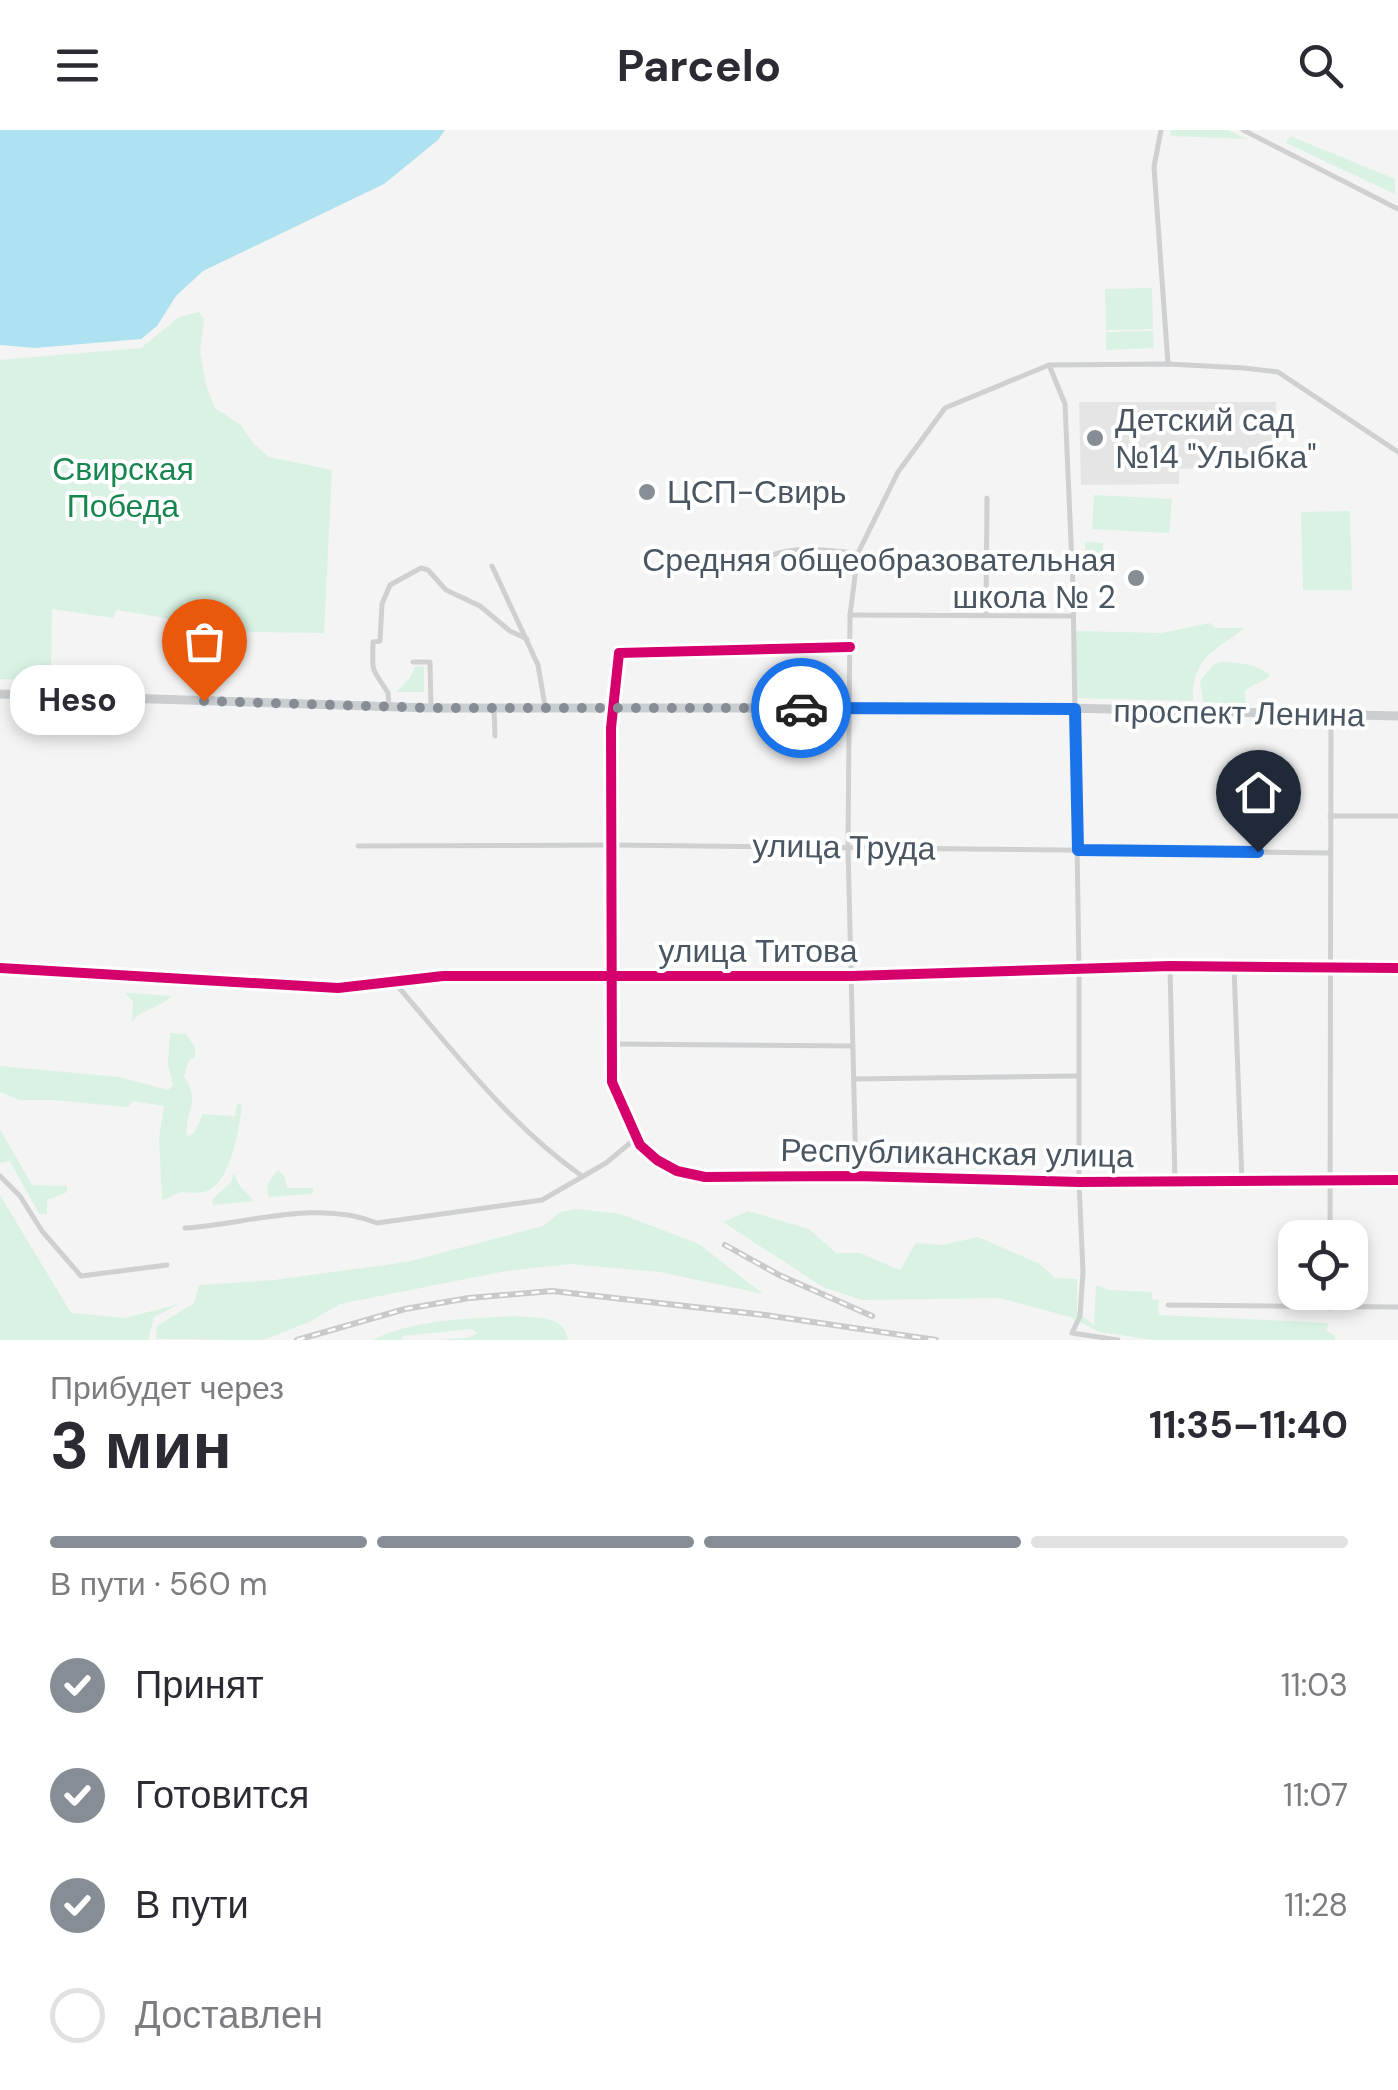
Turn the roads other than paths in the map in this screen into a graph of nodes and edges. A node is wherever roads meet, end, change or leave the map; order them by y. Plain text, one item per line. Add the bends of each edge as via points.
1 (1162, 130) edge
2 (1243, 130) edge
3 (1398, 208) edge
4 (1168, 364) junction
5 (1049, 365) junction
6 (1398, 452) edge
7 (987, 498) dead end
8 (858, 553) junction
9 (756, 564) dead end
10 (492, 566) dead end
11 (986, 614) junction
12 (850, 615) junction
13 (1073, 616) junction
14 (527, 639) junction
15 (850, 647) junction
16 (413, 662) dead end
17 (0, 694) edge
18 (545, 706) junction
19 (613, 706) junction
20 (389, 707) junction
21 (432, 708) junction
22 (494, 708) junction
23 (851, 708) junction
24 (1075, 709) junction
25 (1332, 716) junction
26 (1398, 716) edge
27 (496, 736) dead end
28 (1330, 816) junction
29 (1398, 816) edge
30 (613, 845) junction
31 (358, 846) dead end
32 (848, 847) junction
33 (1078, 850) junction
34 (1330, 852) junction
35 (1170, 966) junction
36 (1234, 966) junction
37 (0, 968) edge
38 (1080, 968) junction
39 (1329, 968) junction
40 (1398, 968) edge
41 (852, 976) junction
42 (614, 977) junction
43 (394, 982) junction
44 (612, 1039) junction
45 (853, 1046) junction
46 (1078, 1076) junction
47 (854, 1079) junction
48 (636, 1138) junction
49 (0, 1176) edge
50 (856, 1176) junction
51 (584, 1177) junction
52 (1176, 1180) junction
53 (1330, 1180) junction
54 (1398, 1180) edge
55 (1079, 1182) junction
56 (1242, 1182) junction
57 (1330, 1220) edge
58 (185, 1228) dead end
59 (167, 1264) dead end
60 (1168, 1305) dead end
61 (1278, 1307) edge
62 (1368, 1307) edge
63 (1398, 1307) edge
64 (1118, 1340) edge

1 - 4 street via 1154,167
2 - 3 street
4 - 5 street
4 - 6 street via 1278,372
5 - 8 street via 945,408 898,472
5 - 13 street via 1065,404
7 - 11 street
8 - 9 street via 772,552
8 - 12 street
10 - 14 street
11 - 12 street
11 - 13 street
12 - 15 street
13 - 24 street
14 - 18 street
14 - 20 street via 446,590 428,570 408,573 390,585 380,642 373,642 372,665
15 - 19 street via 619,653
15 - 23 street
16 - 21 street via 430,662
17 - 20 main road, проспект Ленина
18 - 19 main road, проспект Ленина
18 - 22 main road, проспект Ленина
19 - 23 main road, проспект Ленина
19 - 30 street, Республиканская улица
20 - 21 main road, проспект Ленина
21 - 22 main road, проспект Ленина
22 - 27 street
23 - 24 main road, проспект Ленина
23 - 32 street
24 - 25 main road, проспект Ленина
24 - 33 street
25 - 26 main road, проспект Ленина
25 - 28 street
28 - 29 street
28 - 34 street
30 - 31 street, улица Труда
30 - 32 street, улица Труда
30 - 42 street, Республиканская улица
32 - 33 street, улица Труда
32 - 41 street
33 - 34 street, улица Труда
33 - 38 street
34 - 39 street
35 - 36 street, улица Титова
35 - 38 street, улица Титова
35 - 52 street
36 - 39 street, улица Титова
36 - 56 street
37 - 43 street, улица Титова via 338,988
38 - 41 street, улица Титова
38 - 46 street
39 - 40 street, улица Титова
39 - 53 street
41 - 42 street, улица Титова
41 - 45 street
42 - 43 street, улица Титова
42 - 44 street, Республиканская улица
43 - 51 street via 508,1111
44 - 45 street
44 - 48 street, Республиканская улица via 612,1082
45 - 47 street
46 - 47 street
46 - 55 street
47 - 50 street
48 - 50 street, Республиканская улица via 657,1160 705,1177
48 - 51 street
49 - 59 street via 81,1276
50 - 55 street, Республиканская улица
51 - 58 street via 542,1200 377,1223 353,1214
52 - 55 street, Республиканская улица
52 - 56 street, Республиканская улица
53 - 54 street, Республиканская улица
53 - 56 street, Республиканская улица
53 - 57 street
55 - 64 street via 1083,1272 1072,1333
60 - 61 street
62 - 63 street

